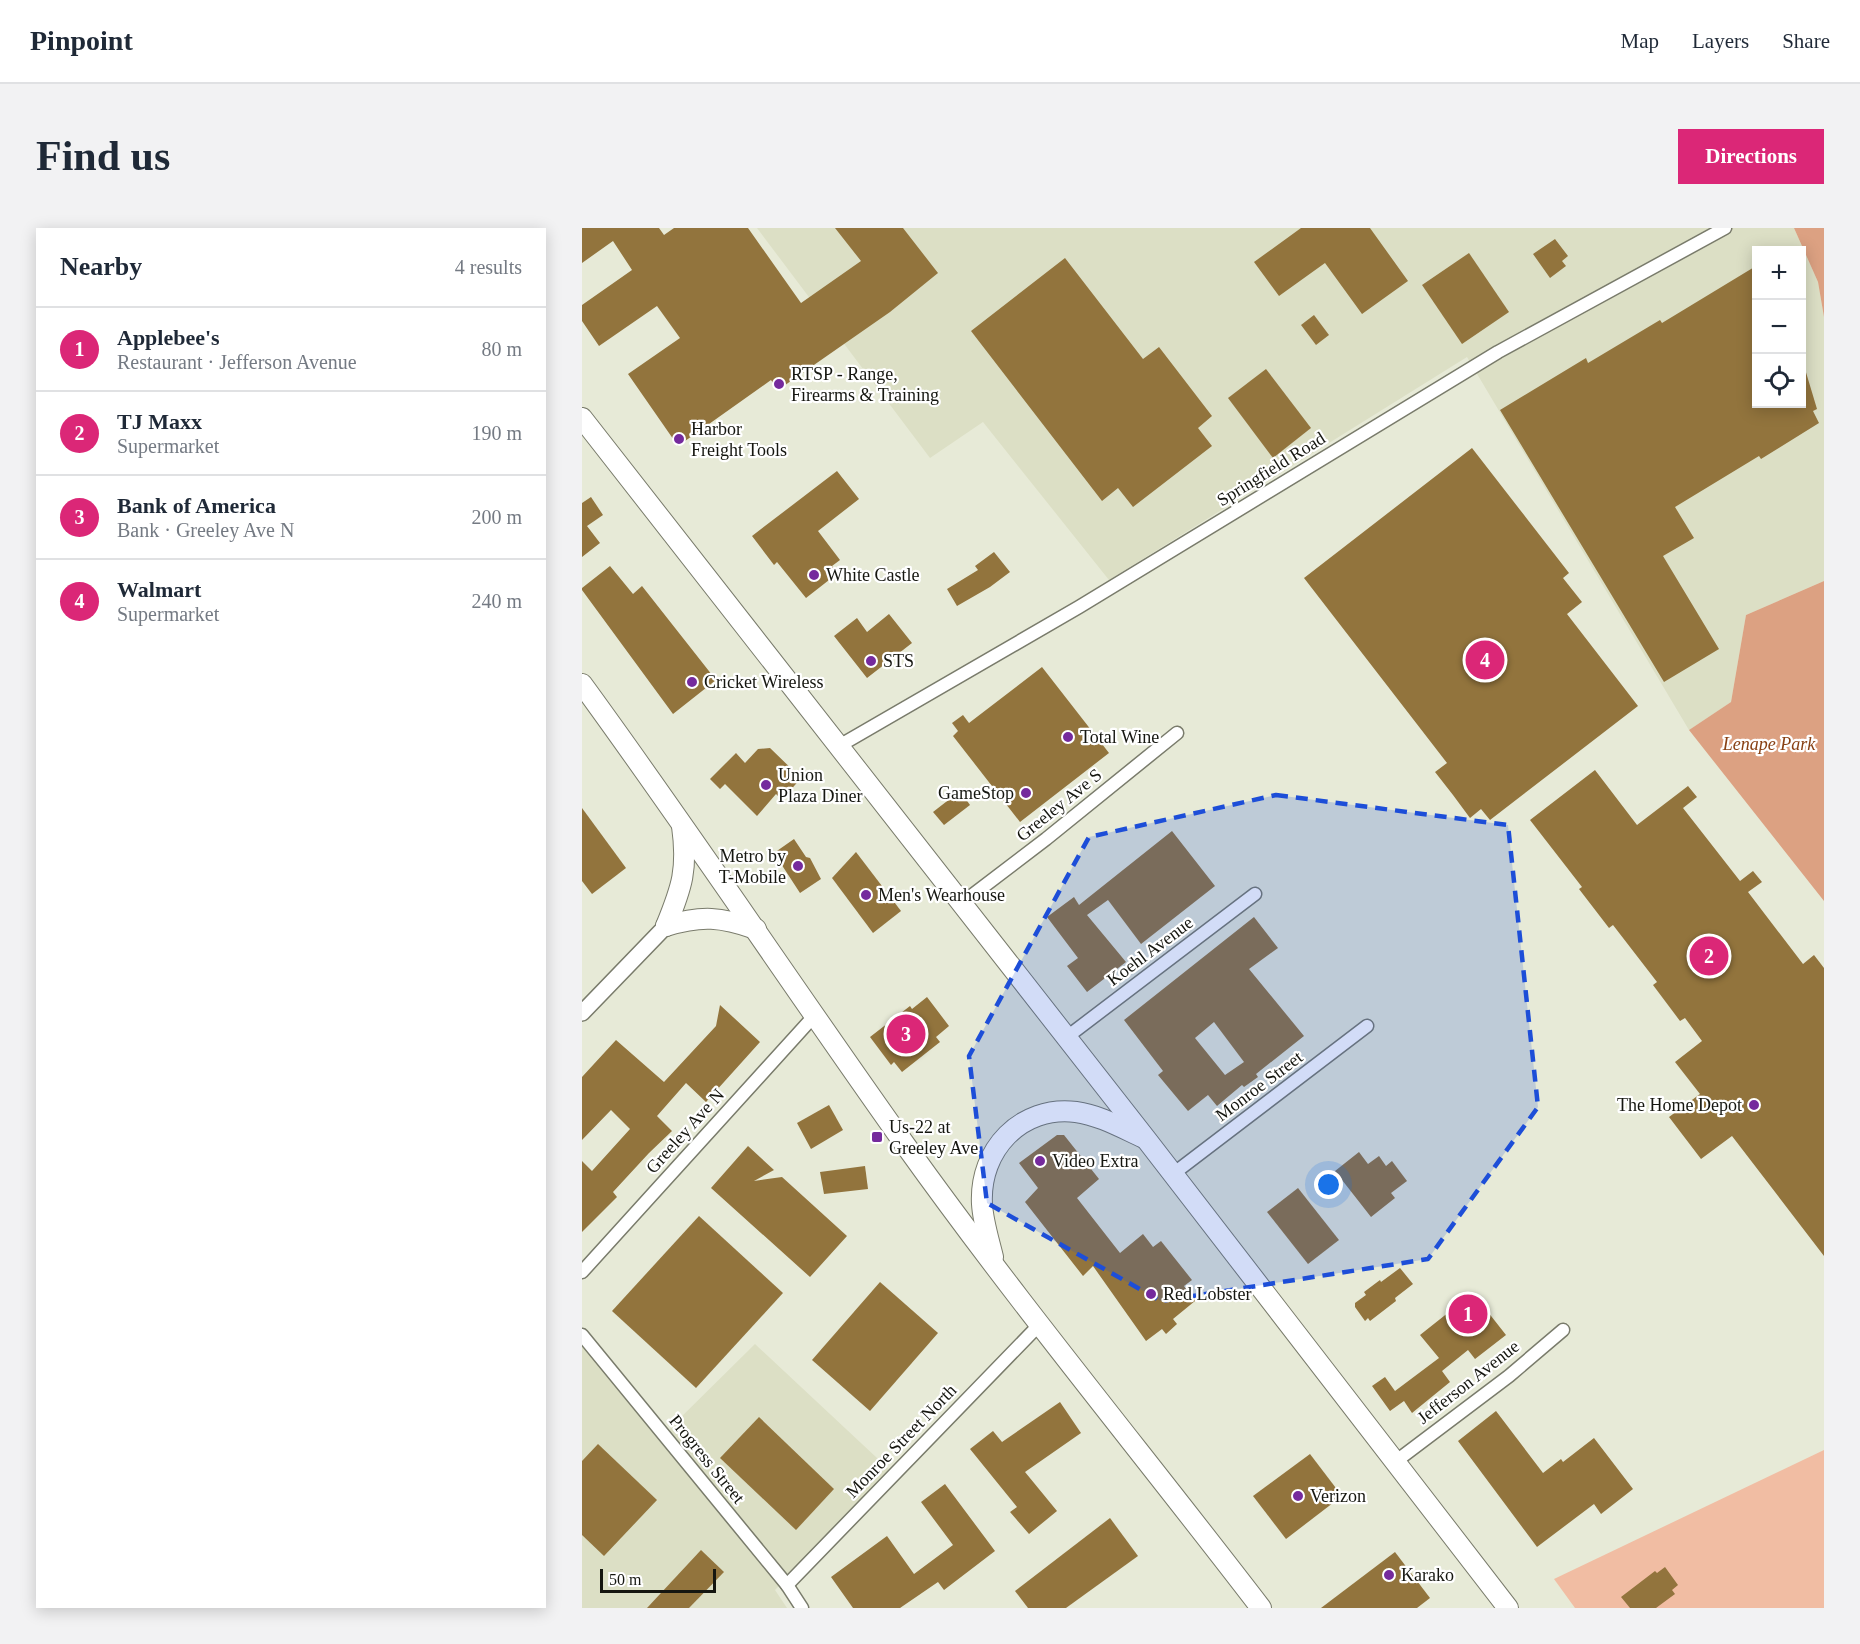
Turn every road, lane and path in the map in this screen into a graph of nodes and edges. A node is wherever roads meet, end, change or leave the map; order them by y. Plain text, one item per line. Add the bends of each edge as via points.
1 (1725, 228) edge
2 (585, 424) edge
3 (582, 684) edge
4 (1177, 733) dead end
5 (839, 746) junction
6 (681, 821) junction
7 (1255, 894) dead end
8 (962, 903) junction
9 (666, 926) junction
10 (756, 929) junction
11 (582, 1014) edge
12 (815, 1015) junction
13 (1367, 1026) dead end
14 (1067, 1037) junction
15 (1146, 1139) junction
16 (1173, 1174) junction
17 (995, 1265) junction
18 (582, 1272) edge
19 (1041, 1323) junction
20 (1563, 1330) dead end
21 (582, 1335) edge
22 (1395, 1462) junction
23 (787, 1585) junction
24 (802, 1608) edge
25 (1261, 1608) edge
26 (1508, 1608) edge

1 - 5 street, Springfield Road via 1498,352 1079,607
2 - 5 highway
3 - 6 highway
4 - 8 street, Greeley Ave S
5 - 8 highway
6 - 9 highway via 684,876
6 - 10 highway
7 - 14 street, Koehl Avenue
8 - 14 highway
9 - 10 highway via 688,919 716,918
9 - 11 street
10 - 12 highway
12 - 17 highway
12 - 18 street, Greeley Ave N
13 - 16 street, Monroe Street
14 - 15 highway
15 - 16 highway
15 - 17 highway via 1088,1114 1065,1111 1024,1121 1009,1133 989,1158 982,1190 983,1214
16 - 22 highway
17 - 19 highway
19 - 23 street, Monroe Street North
19 - 25 highway
20 - 22 street, Jefferson Avenue
21 - 23 street, Progress Street
22 - 26 highway
23 - 24 street, Progress Street

